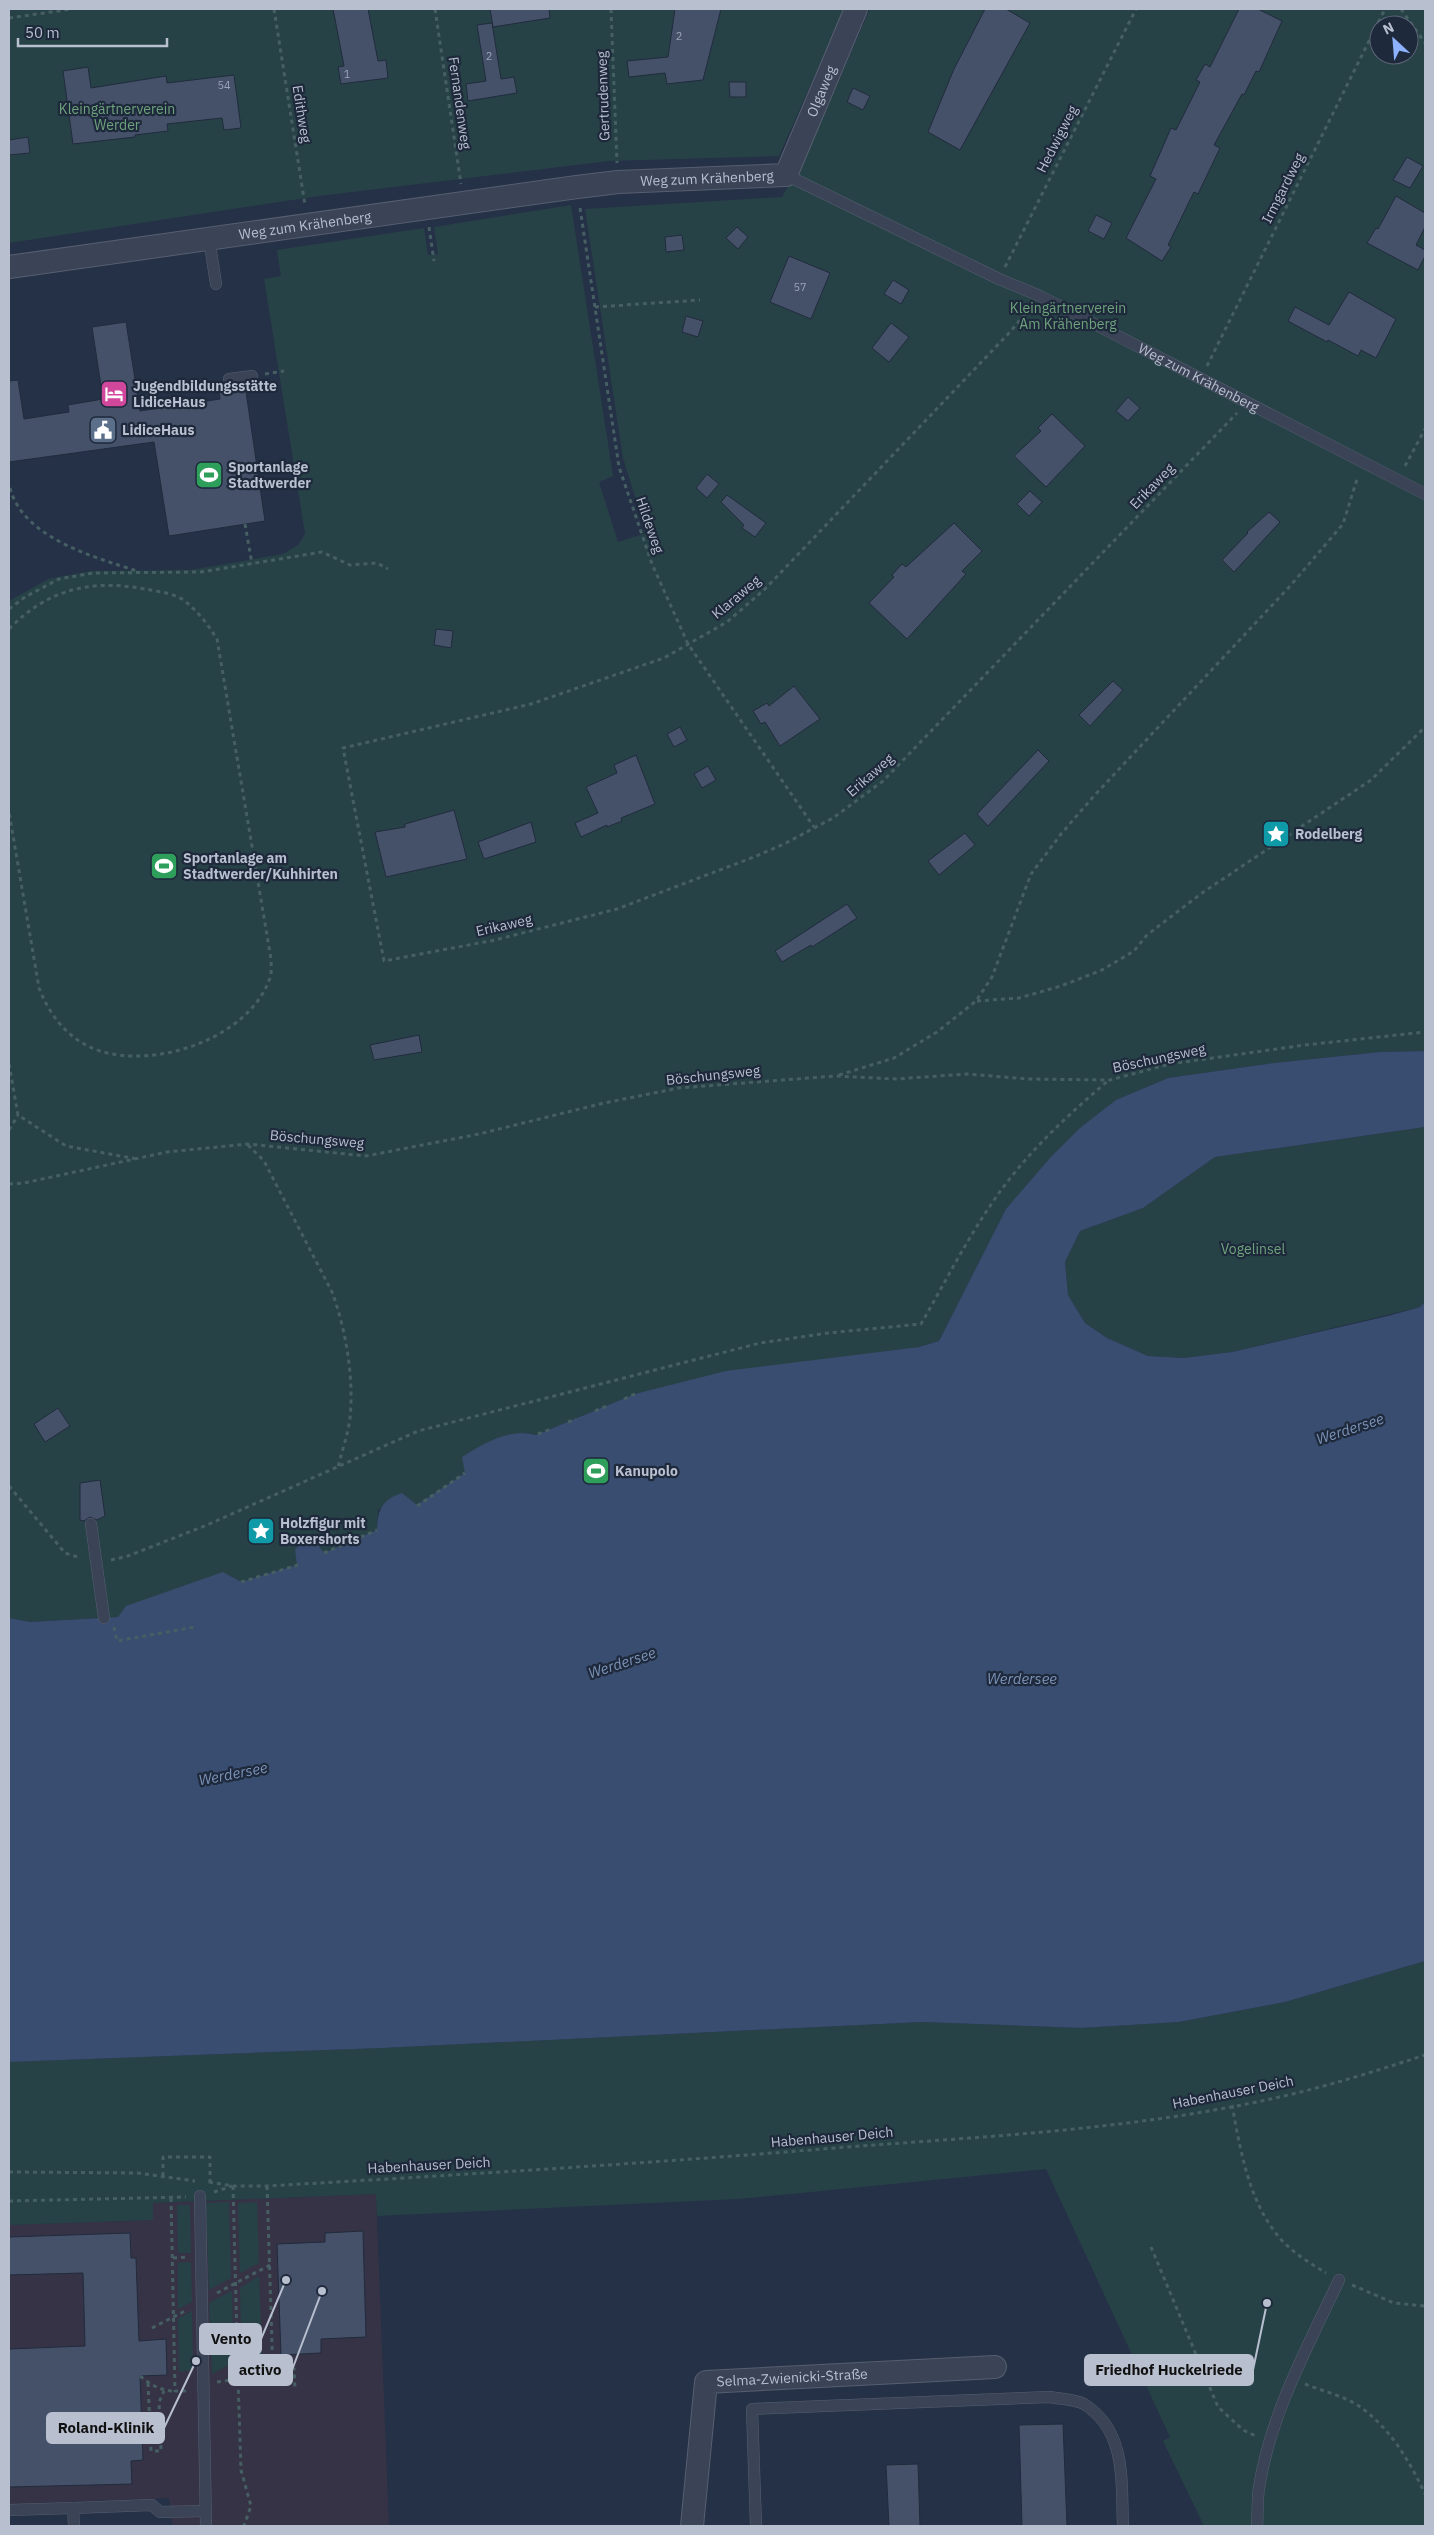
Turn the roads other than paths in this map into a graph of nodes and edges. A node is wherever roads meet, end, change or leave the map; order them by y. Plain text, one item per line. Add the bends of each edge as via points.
1 (856, 9) edge
2 (786, 174) junction
3 (209, 238) junction
4 (9, 267) edge
5 (216, 284) dead end
6 (252, 376) dead end
7 (229, 379) dead end
8 (1425, 494) edge
9 (91, 1524) dead end
10 (104, 1618) dead end
11 (200, 2196) road end
12 (1339, 2280) road end
13 (994, 2367) dead end
14 (73, 2508) junction
15 (9, 2510) edge
16 (206, 2511) junction
17 (74, 2526) edge
18 (206, 2526) edge
19 (692, 2526) edge
20 (756, 2526) edge
21 (1123, 2526) edge
22 (1257, 2526) edge

1 - 2 street, Olgaweg
2 - 3 street, Weg zum Krähenberg via 618,182
2 - 8 lane, Weg zum Krähenberg via 1040,296
3 - 4 street, Weg zum Krähenberg
3 - 5 lane
6 - 7 lane
9 - 10 lane
11 - 16 lane
12 - 22 lane via 1292,2378 1259,2488
13 - 19 street, Selma-Zwienicki-Straße via 706,2382
14 - 15 lane
14 - 16 lane via 152,2505 160,2512
14 - 17 lane
16 - 18 lane
20 - 21 lane via 752,2409 1050,2397 1083,2403 1109,2428 1120,2456

